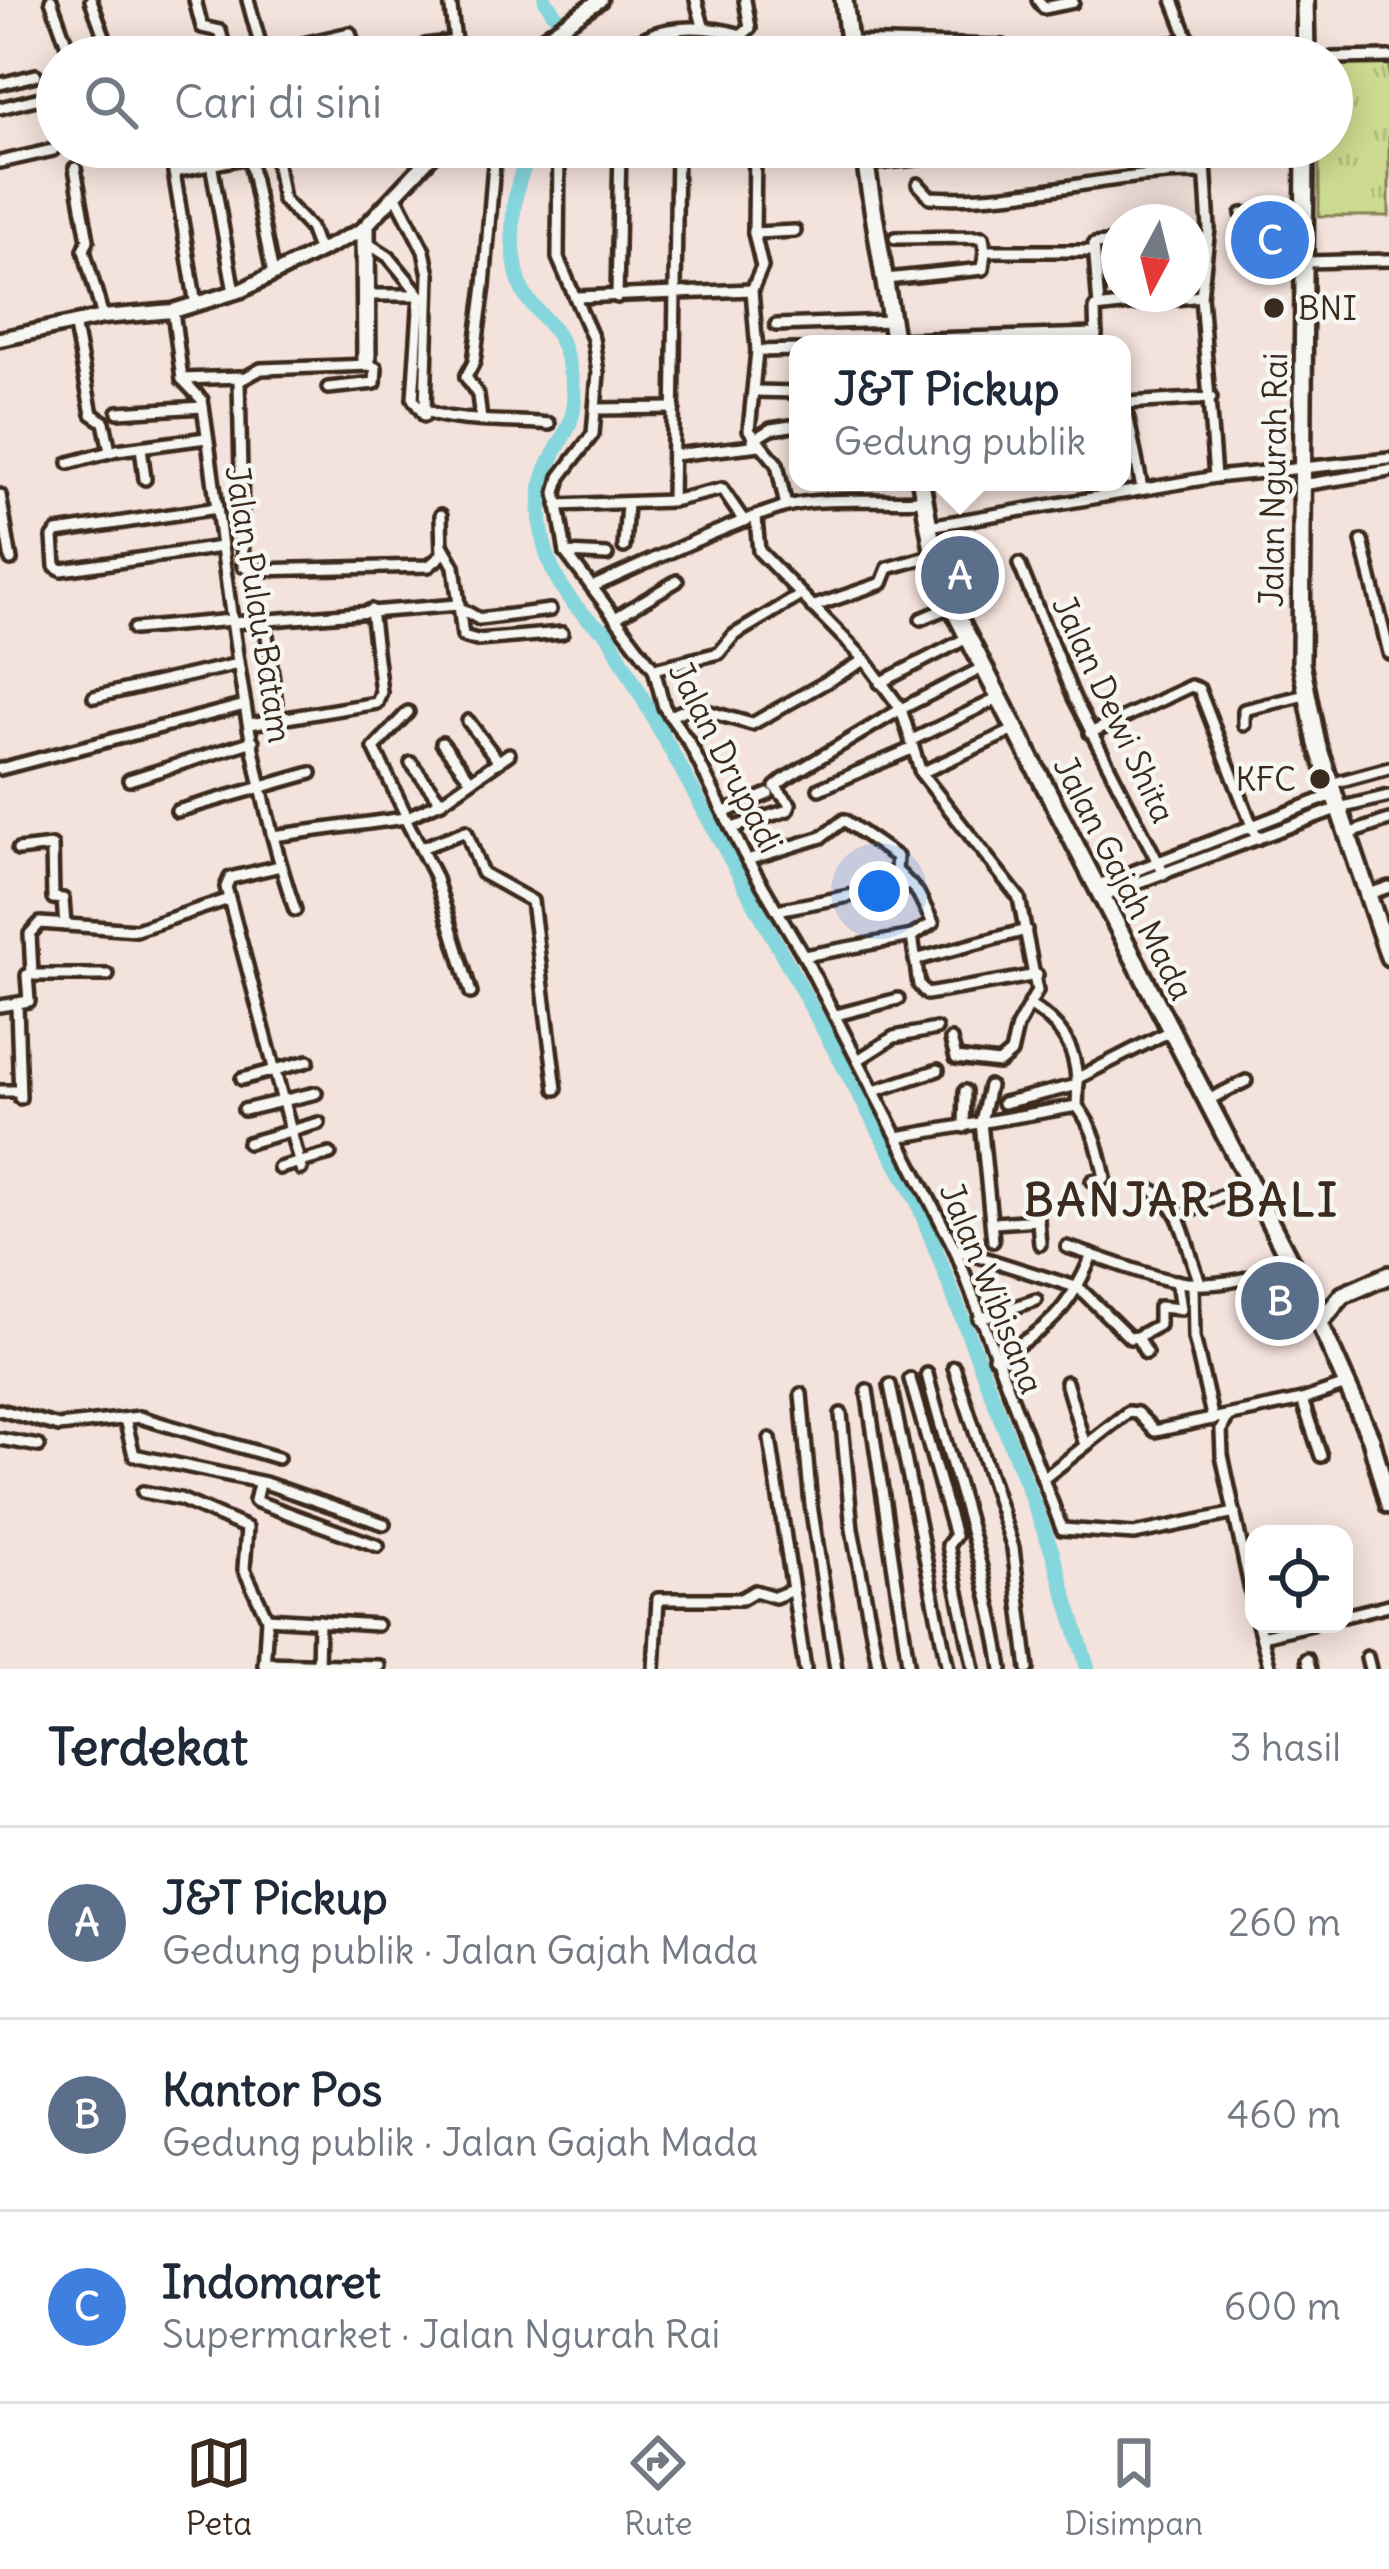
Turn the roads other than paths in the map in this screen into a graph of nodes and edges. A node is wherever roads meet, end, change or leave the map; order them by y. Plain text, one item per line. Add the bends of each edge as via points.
1 (51, 0) edge
2 (91, 0) edge
3 (195, 0) edge
4 (248, 0) edge
5 (450, 0) edge
6 (600, 0) edge
7 (696, 0) edge
8 (746, 0) edge
9 (844, 0) edge
10 (1037, 0) edge
11 (1174, 0) edge
12 (1305, 0) edge
13 (1073, 2) edge
14 (703, 26) junction
15 (676, 30) junction
16 (742, 34) joint
17 (64, 36) edge
18 (104, 36) edge
19 (221, 36) edge
20 (258, 36) edge
21 (455, 36) edge
22 (541, 36) edge
23 (658, 36) edge
24 (676, 36) edge
25 (848, 36) edge
26 (1188, 36) edge
27 (1306, 36) edge
28 (1353, 58) edge
29 (1389, 58) edge
30 (36, 75) dead end
31 (0, 84) edge
32 (36, 99) edge
33 (0, 108) edge
34 (36, 154) edge
35 (0, 162) edge
36 (74, 168) dead end
37 (192, 168) edge
38 (213, 168) edge
39 (251, 168) edge
40 (278, 168) edge
41 (423, 168) edge
42 (494, 168) edge
43 (559, 168) edge
44 (620, 168) edge
45 (677, 168) edge
46 (755, 168) edge
47 (867, 168) edge
48 (1205, 168) edge
49 (1305, 168) edge
50 (1205, 173) junction
51 (918, 184) dead end
52 (398, 198) junction
53 (1207, 204) edge
54 (1305, 212) junction
55 (1242, 214) dead end
56 (365, 227) junction
57 (794, 231) dead end
58 (754, 233) junction
59 (895, 238) dead end
60 (369, 244) junction
61 (1101, 245) edge
62 (1093, 247) junction
63 (985, 251) junction
64 (319, 252) junction
65 (1389, 260) edge
66 (1305, 262) junction
67 (273, 274) junction
68 (886, 279) junction
69 (752, 290) junction
70 (234, 292) junction
71 (675, 293) junction
72 (367, 295) junction
73 (420, 295) junction
74 (577, 297) junction
75 (617, 297) junction
76 (196, 305) junction
77 (1097, 308) junction
78 (1101, 308) edge
79 (173, 311) junction
80 (1203, 312) edge
81 (103, 317) junction
82 (892, 321) junction
83 (74, 322) junction
84 (776, 326) dead end
85 (894, 335) edge
86 (1096, 335) edge
87 (0, 339) edge
88 (789, 350) edge
89 (757, 351) junction
90 (366, 364) junction
91 (241, 377) junction
92 (182, 379) junction
93 (328, 388) dead end
94 (754, 391) junction
95 (789, 392) edge
96 (1211, 398) junction
97 (1131, 403) edge
98 (203, 407) junction
99 (674, 408) junction
100 (597, 409) junction
101 (118, 412) dead end
102 (481, 420) junction
103 (549, 424) dead end
104 (454, 425) dead end
105 (789, 426) edge
106 (206, 438) junction
107 (757, 442) junction
108 (141, 447) junction
109 (110, 451) junction
110 (1131, 452) edge
111 (674, 455) junction
112 (1389, 459) edge
113 (69, 463) dead end
114 (1389, 471) edge
115 (1215, 478) junction
116 (1302, 478) junction
117 (145, 479) dead end
118 (789, 481) edge
119 (782, 484) junction
120 (1142, 488) junction
121 (1131, 490) edge
122 (922, 491) edge
123 (1125, 491) edge
124 (0, 495) edge
125 (923, 500) junction
126 (672, 501) junction
127 (627, 504) junction
128 (557, 505) junction
129 (786, 506) junction
130 (217, 508) junction
131 (441, 514) dead end
132 (750, 520) junction
133 (929, 526) junction
134 (1362, 541) dead end
135 (442, 544) junction
136 (221, 547) junction
137 (624, 547) dead end
138 (566, 553) junction
139 (607, 555) dead end
140 (934, 555) junction
141 (11, 560) dead end
142 (1018, 564) dead end
143 (676, 581) dead end
144 (595, 586) junction
145 (801, 595) junction
146 (458, 606) junction
147 (952, 606) junction
148 (812, 607) junction
149 (371, 610) junction
150 (550, 610) dead end
151 (615, 618) junction
152 (921, 619) dead end
153 (266, 620) junction
154 (232, 622) junction
155 (134, 629) dead end
156 (562, 632) dead end
157 (967, 638) junction
158 (1389, 652) edge
159 (865, 660) junction
160 (238, 664) junction
161 (982, 668) junction
162 (654, 670) junction
163 (880, 683) junction
164 (1306, 695) junction
165 (94, 697) dead end
166 (998, 698) junction
167 (245, 705) junction
168 (901, 709) junction
169 (408, 712) dead end
170 (670, 716) junction
171 (278, 719) junction
172 (468, 721) dead end
173 (250, 724) junction
174 (1244, 725) dead end
175 (1014, 730) junction
176 (1090, 733) junction
177 (253, 741) junction
178 (442, 743) dead end
179 (911, 745) junction
180 (509, 754) dead end
181 (499, 762) junction
182 (411, 763) dead end
183 (0, 769) edge
184 (1389, 769) edge
185 (311, 773) dead end
186 (921, 773) junction
187 (129, 780) dead end
188 (471, 780) junction
189 (260, 784) junction
190 (819, 789) dead end
191 (768, 794) dead end
192 (1334, 796) junction
193 (1389, 796) edge
194 (441, 802) junction
195 (177, 812) dead end
196 (725, 812) junction
197 (406, 818) junction
198 (1389, 820) edge
199 (1252, 826) junction
200 (732, 828) junction
201 (1348, 834) junction
202 (273, 836) junction
203 (1257, 839) junction
204 (421, 848) junction
205 (18, 850) dead end
206 (747, 860) junction
207 (1157, 862) junction
208 (280, 866) junction
209 (1164, 874) junction
210 (910, 884) junction
211 (1389, 887) edge
212 (1099, 891) junction
213 (1369, 894) junction
214 (229, 899) junction
215 (295, 910) dead end
216 (777, 910) junction
217 (65, 925) junction
218 (1026, 930) junction
219 (912, 936) junction
220 (804, 956) junction
221 (1389, 957) edge
222 (915, 960) junction
223 (32, 974) junction
224 (108, 975) dead end
225 (1037, 975) junction
226 (471, 993) dead end
227 (898, 999) dead end
228 (17, 1005) junction
229 (0, 1006) edge
230 (1032, 1006) junction
231 (836, 1015) junction
232 (936, 1030) dead end
233 (1170, 1031) junction
234 (951, 1040) dead end
235 (0, 1050) edge
236 (18, 1051) junction
237 (858, 1060) junction
238 (308, 1061) dead end
239 (275, 1070) junction
240 (938, 1070) dead end
241 (242, 1079) dead end
242 (1079, 1081) junction
243 (1246, 1081) dead end
244 (988, 1086) dead end
245 (556, 1090) dead end
246 (0, 1091) edge
247 (874, 1091) junction
248 (965, 1091) dead end
249 (316, 1093) dead end
250 (283, 1100) junction
251 (1204, 1101) junction
252 (1003, 1102) dead end
253 (1076, 1106) junction
254 (244, 1111) dead end
255 (319, 1123) dead end
256 (983, 1126) junction
257 (964, 1127) junction
258 (291, 1131) junction
259 (898, 1137) junction
260 (248, 1143) dead end
261 (330, 1154) dead end
262 (300, 1166) junction
263 (279, 1168) dead end
264 (1092, 1181) dead end
265 (1248, 1183) junction
266 (1154, 1191) dead end
267 (1036, 1198) dead end
268 (1178, 1217) junction
269 (1038, 1220) junction
270 (994, 1222) junction
271 (993, 1241) dead end
272 (1040, 1244) dead end
273 (1067, 1247) dead end
274 (955, 1249) junction
275 (1092, 1255) junction
276 (1290, 1262) junction
277 (1389, 1276) edge
278 (1177, 1281) junction
279 (1197, 1284) junction
280 (1079, 1288) junction
281 (1305, 1290) junction
282 (1343, 1294) junction
283 (1036, 1300) dead end
284 (979, 1319) junction
285 (1320, 1322) junction
286 (1137, 1337) junction
287 (1146, 1353) dead end
288 (994, 1357) junction
289 (953, 1367) dead end
290 (928, 1374) dead end
291 (910, 1379) dead end
292 (1066, 1382) dead end
293 (1347, 1384) junction
294 (890, 1385) dead end
295 (867, 1390) dead end
296 (801, 1394) dead end
297 (1302, 1400) junction
298 (0, 1410) edge
299 (841, 1414) dead end
300 (1227, 1418) junction
301 (125, 1419) junction
302 (1213, 1420) junction
303 (1389, 1435) edge
304 (1371, 1438) junction
305 (0, 1439) edge
306 (770, 1439) dead end
307 (1084, 1442) junction
308 (39, 1446) dead end
309 (1321, 1456) dead end
310 (278, 1458) dead end
311 (1043, 1479) junction
312 (259, 1484) junction
313 (143, 1492) dead end
314 (1389, 1505) edge
315 (1235, 1513) junction
316 (384, 1524) dead end
317 (378, 1546) dead end
318 (1245, 1561) edge
319 (790, 1592) junction
320 (1389, 1606) edge
321 (1353, 1614) edge
322 (267, 1618) junction
323 (320, 1622) junction
324 (377, 1624) dead end
325 (1261, 1633) edge
326 (1274, 1633) edge
327 (1262, 1636) junction
328 (264, 1666) edge
329 (379, 1666) edge
330 (318, 1667) edge
331 (654, 1669) edge
332 (806, 1669) edge
333 (836, 1669) edge
334 (879, 1669) edge
335 (909, 1669) edge
336 (949, 1669) edge
337 (974, 1669) edge
338 (1002, 1669) edge
339 (1028, 1669) edge
340 (1270, 1669) edge

1 - 17 street
2 - 18 street
3 - 19 street via 202,27
4 - 20 street
5 - 21 street
6 - 22 main road
7 - 14 street
8 - 16 street via 749,28
9 - 25 highway
10 - 13 street via 1044,8
11 - 26 street
12 - 27 highway
14 - 15 street
14 - 16 street
15 - 23 street
15 - 24 street
28 - 29 street
30 - 31 street
32 - 33 street
34 - 35 street
36 - 81 street
37 - 76 street via 173,173
38 - 70 street
39 - 67 street
40 - 64 street via 283,200 310,228
41 - 52 main road
42 - 102 street via 466,377
43 - 74 street via 558,258
44 - 75 street
45 - 71 street
46 - 58 street
47 - 68 highway
48 - 50 street
49 - 54 highway, Jalan Ngurah Rai
50 - 51 street via 1103,177 996,200 930,197
50 - 53 street
52 - 56 main road
52 - 102 street via 424,251 431,289 422,405 434,415
54 - 55 street
54 - 66 highway, Jalan Ngurah Rai
56 - 60 street
56 - 64 main road
56 - 72 street
57 - 58 street
58 - 69 street via 763,263
59 - 63 street via 981,237
60 - 72 street
60 - 73 street
61 - 62 street
62 - 63 street
62 - 77 street
63 - 68 street via 983,269
64 - 67 main road
65 - 66 street
66 - 116 highway, Jalan Ngurah Rai
67 - 70 main road
68 - 82 highway
69 - 71 street
69 - 89 street
70 - 76 main road
71 - 75 street
71 - 99 street
72 - 73 street
72 - 90 street
73 - 104 street via 413,399 423,415
74 - 75 street
74 - 100 street via 593,339
76 - 79 main road
77 - 78 street
77 - 86 street
79 - 81 main road
79 - 92 street
80 - 96 street
81 - 83 main road
82 - 84 street
82 - 85 highway
83 - 87 main road
83 - 109 street via 92,414 104,422
88 - 89 street
89 - 94 street
90 - 91 street
90 - 93 street via 376,368 372,386
91 - 92 street
91 - 135 street via 246,569 429,566
92 - 98 street
94 - 95 street
94 - 107 street via 748,418
96 - 97 street
96 - 115 street
98 - 101 street
98 - 106 street, Jalan Pulau Batam
99 - 100 street
99 - 111 street
100 - 128 street via 592,434 560,477
102 - 103 street
105 - 107 street
106 - 108 street
106 - 130 street, Jalan Pulau Batam
107 - 111 street
107 - 119 street
108 - 109 street
108 - 117 street
109 - 113 street
110 - 120 street
111 - 126 street
112 - 116 street
114 - 116 street
115 - 116 street
115 - 120 street
116 - 164 highway, Jalan Ngurah Rai
118 - 119 street
119 - 129 street
120 - 121 street
122 - 125 highway, Jalan Gajah Mada
123 - 133 street
124 - 141 street
125 - 129 street
125 - 133 highway, Jalan Gajah Mada
126 - 127 street
126 - 132 street via 722,489
127 - 128 street
127 - 137 street
128 - 138 street
129 - 132 street
130 - 136 street, Jalan Pulau Batam
130 - 136 street via 58,532 55,566
131 - 135 street
132 - 144 street
132 - 145 street via 760,551
133 - 140 highway, Jalan Gajah Mada
134 - 158 street
135 - 146 street
136 - 154 street, Jalan Pulau Batam
138 - 139 street
138 - 144 street, Jalan Drupadi
140 - 147 highway, Jalan Gajah Mada
140 - 148 street via 888,568 882,583
142 - 176 street, Jalan Dewi Shita
143 - 151 street
144 - 151 street, Jalan Drupadi
145 - 148 street
145 - 162 street via 719,652
146 - 149 street
146 - 150 street via 477,619
146 - 156 street via 467,639
147 - 152 street
147 - 157 highway, Jalan Gajah Mada
148 - 159 street
149 - 153 street
149 - 171 street via 381,699
151 - 162 street, Jalan Drupadi
153 - 154 street
153 - 171 street
154 - 155 street
154 - 160 street, Jalan Pulau Batam
157 - 161 highway, Jalan Gajah Mada
157 - 163 street
159 - 163 street
159 - 170 street via 752,724 692,707
160 - 165 street
160 - 167 street, Jalan Pulau Batam
161 - 166 highway, Jalan Gajah Mada
161 - 168 street
162 - 170 street, Jalan Drupadi
163 - 168 street
164 - 174 street via 1244,710
164 - 192 highway, Jalan Ngurah Rai
166 - 175 highway, Jalan Gajah Mada
166 - 179 street
167 - 173 street, Jalan Pulau Batam
167 - 183 street
168 - 179 street
168 - 200 street via 775,787 790,808
169 - 197 street via 374,748
170 - 196 street, Jalan Drupadi
171 - 173 street
172 - 181 street
173 - 177 street, Jalan Pulau Batam
175 - 186 street
175 - 212 highway, Jalan Gajah Mada
176 - 199 street via 1196,686
176 - 207 street, Jalan Dewi Shita
177 - 187 street
177 - 189 street, Jalan Pulau Batam
178 - 188 street
179 - 186 street
179 - 190 street
180 - 181 street
181 - 188 street
182 - 194 street
184 - 192 street
185 - 189 street
186 - 218 street via 1018,895
188 - 194 street
189 - 195 street
189 - 202 street, Jalan Pulau Batam
191 - 196 street
192 - 193 street
192 - 199 street
192 - 201 highway, Jalan Ngurah Rai
192 - 203 street
194 - 197 street
196 - 200 street, Jalan Drupadi
197 - 202 street
197 - 204 street
198 - 201 street
199 - 203 street
199 - 207 street
200 - 206 street, Jalan Drupadi
201 - 213 highway, Jalan Ngurah Rai
202 - 208 street, Jalan Pulau Batam
203 - 209 street
204 - 226 street
204 - 245 street via 466,831 482,873 532,901
205 - 217 street via 52,846 53,898 64,899
206 - 210 street via 822,837 844,820 897,857 896,870
206 - 216 street, Jalan Drupadi
207 - 209 street, Jalan Dewi Shita
207 - 212 street
208 - 214 street via 230,878
208 - 215 street, Jalan Pulau Batam
209 - 212 street
210 - 216 street
210 - 219 street via 933,923
211 - 213 street
212 - 233 highway, Jalan Gajah Mada
213 - 221 highway, Jalan Ngurah Rai
214 - 217 street via 136,930
214 - 239 street
216 - 220 street, Jalan Drupadi
217 - 223 street via 34,926
218 - 222 street
218 - 225 street
219 - 220 street
219 - 222 street
220 - 231 street, Jalan Drupadi
222 - 225 street via 927,994
223 - 224 street
223 - 228 street via 28,1001
225 - 230 street
227 - 231 street
228 - 229 street
228 - 236 street
230 - 234 street via 1000,1063 954,1058
230 - 242 street via 1063,1028
231 - 237 street, Jalan Drupadi
232 - 237 street via 893,1037
233 - 242 street
233 - 251 highway, Jalan Gajah Mada
235 - 236 street
236 - 246 street via 20,1094
237 - 247 street, Jalan Wibisana
238 - 239 street
239 - 241 street
239 - 250 street
240 - 247 street
242 - 252 street
242 - 253 street
243 - 251 street
244 - 256 street
247 - 259 street, Jalan Wibisana
248 - 257 street
249 - 250 street
250 - 254 street
250 - 258 street
251 - 265 highway, Jalan Gajah Mada
253 - 256 street
253 - 264 street via 1094,1129 1106,1178
255 - 258 street
256 - 257 street
256 - 270 street
257 - 259 street
258 - 260 street
258 - 262 street
259 - 274 street, Jalan Wibisana
261 - 262 street
262 - 263 street
265 - 268 street
265 - 276 highway, Jalan Gajah Mada
266 - 268 street
267 - 269 street
268 - 279 street
269 - 270 street
269 - 272 street
270 - 271 street
273 - 275 street
274 - 280 street
274 - 284 street, Jalan Wibisana
275 - 278 street
275 - 280 street
276 - 279 street via 1245,1283
276 - 281 highway, Jalan Gajah Mada
277 - 282 highway
278 - 279 street
278 - 286 street via 1181,1309 1159,1307 1159,1325
279 - 302 street via 1194,1337
280 - 286 street
280 - 288 street via 1041,1332
281 - 282 highway
281 - 285 highway, Jalan Gajah Mada
282 - 285 highway
283 - 284 street
284 - 288 street, Jalan Wibisana
285 - 293 highway, Jalan Gajah Mada
286 - 287 street
288 - 311 street, Jalan Wibisana
289 - 339 street via 1013,1548
290 - 338 street via 976,1534
291 - 337 street via 955,1536 948,1545
292 - 307 street
293 - 297 street
293 - 304 highway, Jalan Gajah Mada
294 - 336 street
295 - 335 street
296 - 333 street
297 - 300 street
297 - 309 street
298 - 301 street via 59,1426
299 - 334 street via 852,1529
300 - 302 street
300 - 315 street via 1220,1439
301 - 310 street
301 - 312 street via 134,1455
302 - 307 street via 1155,1431 1128,1412
303 - 304 street
304 - 314 highway, Jalan Gajah Mada
305 - 308 street
306 - 319 street
307 - 311 street
311 - 315 street, Jalan Wibisana via 1066,1531 1134,1534
312 - 316 street
312 - 317 street via 255,1501
313 - 322 street via 248,1528 244,1569
315 - 318 street
319 - 331 street via 658,1599
319 - 332 street
320 - 321 street
322 - 323 street
322 - 328 street
323 - 324 street
323 - 330 street
325 - 327 street
326 - 327 street
327 - 340 street
328 - 330 street
329 - 330 street

